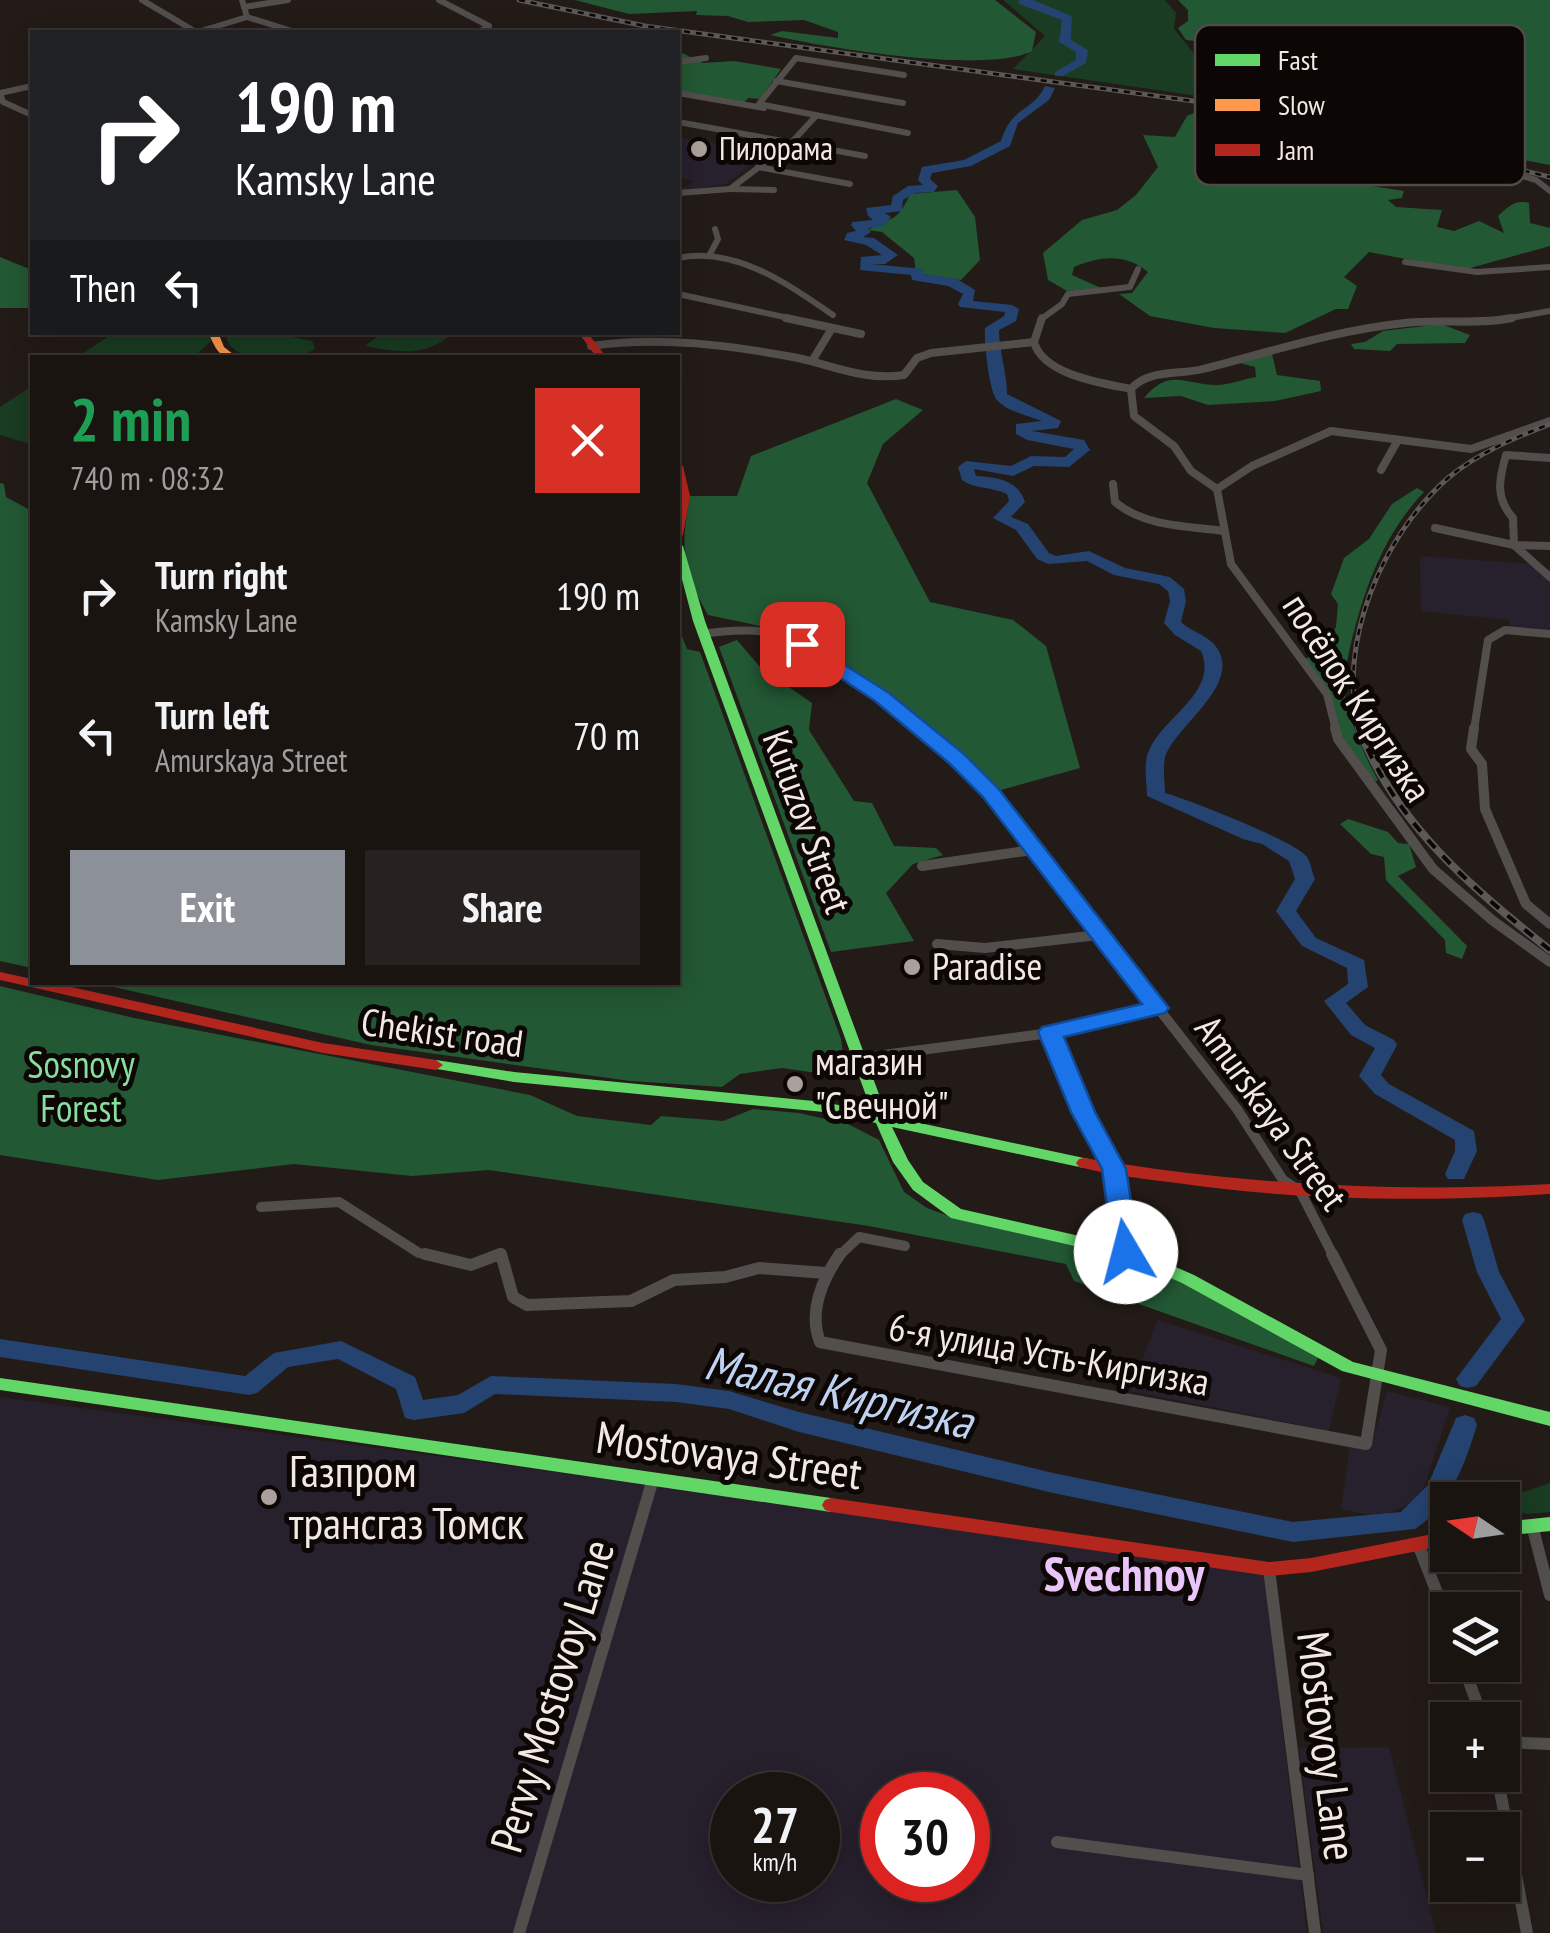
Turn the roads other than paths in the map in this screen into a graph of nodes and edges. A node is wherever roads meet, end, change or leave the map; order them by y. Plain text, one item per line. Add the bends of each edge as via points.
1 (142, 0) edge
2 (288, 0) edge
3 (439, 0) edge
4 (243, 4) edge
5 (246, 16) junction
6 (276, 28) junction
7 (194, 30) edge
8 (203, 30) edge
9 (270, 30) edge
10 (286, 30) edge
11 (484, 30) edge
12 (706, 58) dead end
13 (680, 62) edge
14 (904, 74) dead end
15 (776, 81) junction
16 (30, 86) edge
17 (0, 93) edge
18 (680, 93) edge
19 (903, 103) dead end
20 (762, 106) junction
21 (30, 114) edge
22 (816, 117) junction
23 (680, 122) edge
24 (908, 133) dead end
25 (791, 143) junction
26 (866, 156) dead end
27 (758, 167) junction
28 (1525, 177) edge
29 (850, 184) dead end
30 (730, 188) junction
31 (774, 190) dead end
32 (1550, 191) edge
33 (680, 192) edge
34 (715, 230) dead end
35 (710, 254) junction
36 (680, 258) edge
37 (1404, 262) dead end
38 (1550, 267) edge
39 (1138, 269) dead end
40 (680, 294) edge
41 (1550, 311) edge
42 (833, 315) dead end
43 (831, 330) junction
44 (861, 334) dead end
45 (214, 335) edge
46 (1034, 342) junction
47 (597, 352) edge
48 (230, 355) edge
49 (812, 361) junction
50 (1131, 389) junction
51 (1550, 421) edge
52 (1398, 440) junction
53 (1550, 458) edge
54 (1382, 470) dead end
55 (680, 475) edge
56 (1113, 484) dead end
57 (1217, 489) junction
58 (680, 524) edge
59 (1435, 528) dead end
60 (1224, 531) junction
61 (1514, 545) junction
62 (1550, 546) edge
63 (680, 556) edge
64 (1550, 577) edge
65 (704, 633) junction
66 (1550, 634) edge
67 (1032, 850) junction
68 (922, 866) dead end
69 (1550, 924) edge
70 (1098, 934) junction
71 (937, 944) dead end
72 (1550, 962) edge
73 (0, 976) edge
74 (30, 983) edge
75 (40, 985) edge
76 (1157, 1008) junction
77 (1050, 1032) junction
78 (860, 1058) junction
79 (882, 1118) junction
80 (1114, 1169) junction
81 (1550, 1188) edge
82 (1300, 1191) junction
83 (261, 1207) dead end
84 (905, 1246) dead end
85 (1126, 1252) junction
86 (826, 1273) junction
87 (1377, 1376) junction
88 (0, 1384) edge
89 (1550, 1420) edge
90 (653, 1480) junction
91 (1550, 1524) edge
92 (1532, 1526) junction
93 (1520, 1527) edge
94 (1430, 1542) edge
95 (1418, 1544) junction
96 (1269, 1569) junction
97 (1437, 1592) edge
98 (1550, 1595) edge
99 (1520, 1743) edge
100 (1550, 1744) edge
101 (1500, 1792) edge
102 (1057, 1842) dead end
103 (1308, 1875) junction
104 (518, 1933) edge
105 (1315, 1933) edge
106 (1528, 1933) edge

1 - 7 street
2 - 4 street
3 - 11 street via 479,19 489,26
4 - 5 street
5 - 6 street
5 - 8 street
6 - 9 street
6 - 10 street
12 - 13 street
14 - 15 street via 799,58
15 - 19 street
15 - 20 street
16 - 17 street
17 - 21 street via 4,102
18 - 20 street
20 - 22 street
22 - 24 street
22 - 25 street
23 - 25 street
25 - 26 street
25 - 27 street
27 - 29 street
27 - 30 street
28 - 32 street
30 - 31 street
30 - 33 street
34 - 35 street
35 - 36 street
35 - 42 street via 794,290
37 - 38 street via 1477,272
39 - 46 street via 1130,287 1068,294 1040,318
40 - 43 street
41 - 50 street via 1464,324 1393,324 1141,380
43 - 44 street
43 - 49 street
45 - 48 street
46 - 49 street via 922,355 894,378 866,378
46 - 50 street via 1053,363
47 - 49 street via 638,339
50 - 57 street via 1134,416
51 - 52 street via 1472,449
52 - 54 street
52 - 57 street via 1331,432
53 - 61 street via 1506,455 1499,481 1502,506 1513,518
55 - 58 street
56 - 60 street via 1115,502 1135,516
57 - 60 street, посёлок Киргизка
59 - 61 street
60 - 72 street, посёлок Киргизка via 1231,564 1327,694 1338,739 1433,869
61 - 62 street
61 - 64 street
63 - 65 street, Kutuzov Street
65 - 67 street, Amurskaya Street via 758,631 802,644 956,758
65 - 78 street, Kutuzov Street
66 - 69 street via 1505,630 1488,640 1471,748 1482,764 1485,809 1526,904
67 - 68 street
67 - 70 street, Amurskaya Street
70 - 71 street via 985,948
70 - 76 street, Amurskaya Street
73 - 74 street, Chekist road
75 - 79 street, Chekist road via 418,1064
76 - 77 street
76 - 82 street, Amurskaya Street via 1237,1108 1282,1180
77 - 78 street
77 - 80 street
78 - 79 street, Kutuzov Street
79 - 80 street, Chekist road
79 - 85 street, Kutuzov Street via 901,1164 935,1205
80 - 82 street, Chekist road
80 - 85 street
81 - 82 street, Chekist road
82 - 87 street, Amurskaya Street via 1381,1350
83 - 86 street via 339,1202 418,1253 471,1266 500,1254 514,1297 527,1305 631,1301 674,1280 759,1268
84 - 86 street via 859,1237
85 - 87 street, Kutuzov Street via 1188,1279 1308,1348
86 - 87 street, 6-я улица Усть-Киргизка via 815,1323 826,1346 1366,1444
87 - 89 street, Kutuzov Street
88 - 90 street, Mostovaya Street
90 - 96 street, Mostovaya Street
90 - 104 street, Pervy Mostovoy Lane
91 - 92 street
92 - 93 street
92 - 98 street
94 - 95 street, Mostovaya Street
95 - 96 street, Mostovaya Street
95 - 97 street
96 - 103 street, Mostovoy Lane
99 - 100 street
101 - 106 street
102 - 103 street
103 - 105 street, Mostovoy Lane

